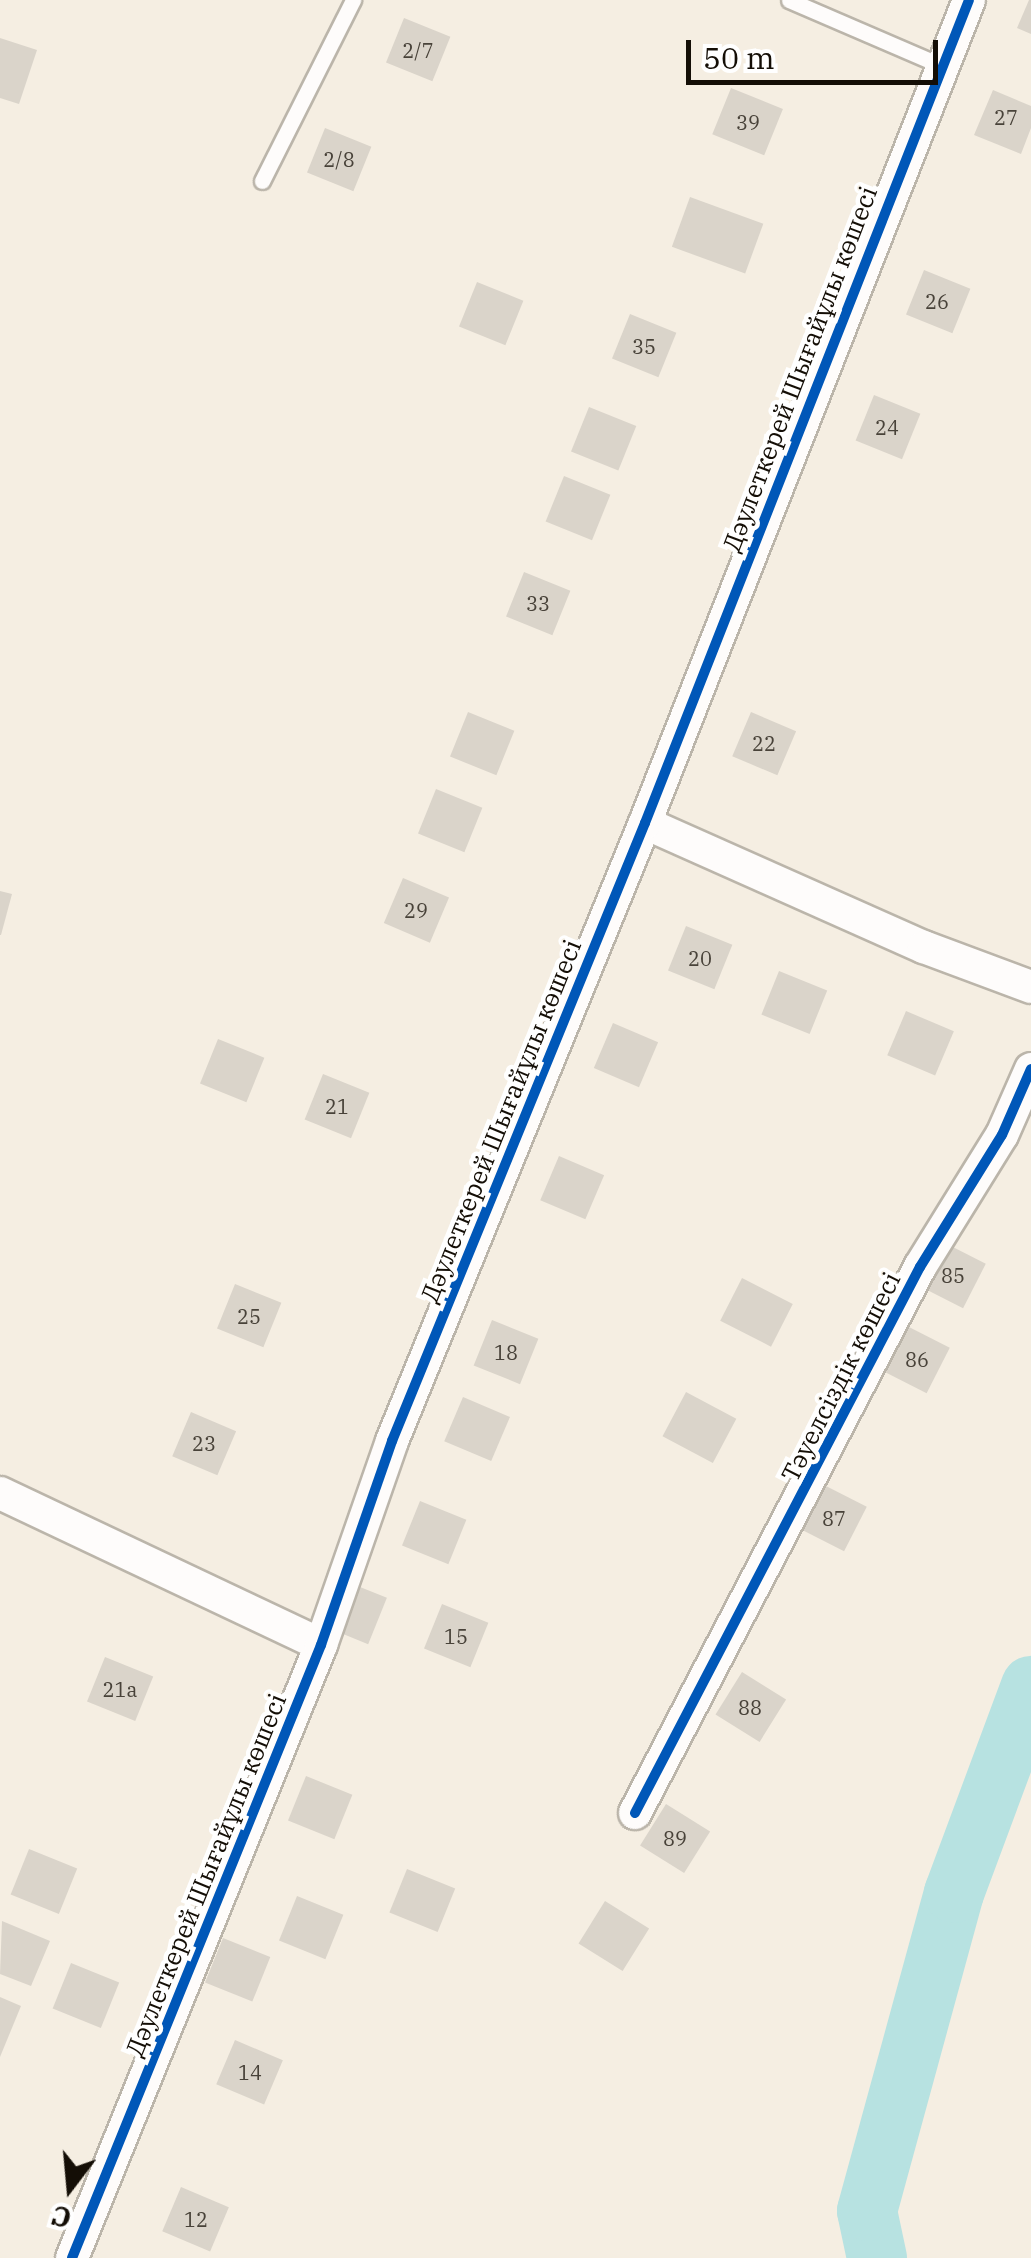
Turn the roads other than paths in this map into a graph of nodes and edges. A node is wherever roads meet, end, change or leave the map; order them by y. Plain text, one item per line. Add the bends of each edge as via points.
1 (353, 0) edge
2 (789, 0) edge
3 (968, 0) edge
4 (940, 64) junction
5 (262, 180) dead end
6 (644, 823) junction
7 (1031, 986) edge
8 (1031, 1069) edge
9 (0, 1493) edge
10 (321, 1646) junction
11 (636, 1814) dead end
12 (72, 2258) edge

1 - 5 lane
2 - 4 lane
3 - 4 street, Дәулеткерей Шығайұлы көшесі
4 - 6 street, Дәулеткерей Шығайұлы көшесі
6 - 7 street via 924,947
6 - 10 street, Дәулеткерей Шығайұлы көшесі via 392,1441
8 - 11 street, Тәуелсіздік көшесі via 1002,1135 920,1267
9 - 10 street
10 - 12 street, Дәулеткерей Шығайұлы көшесі

